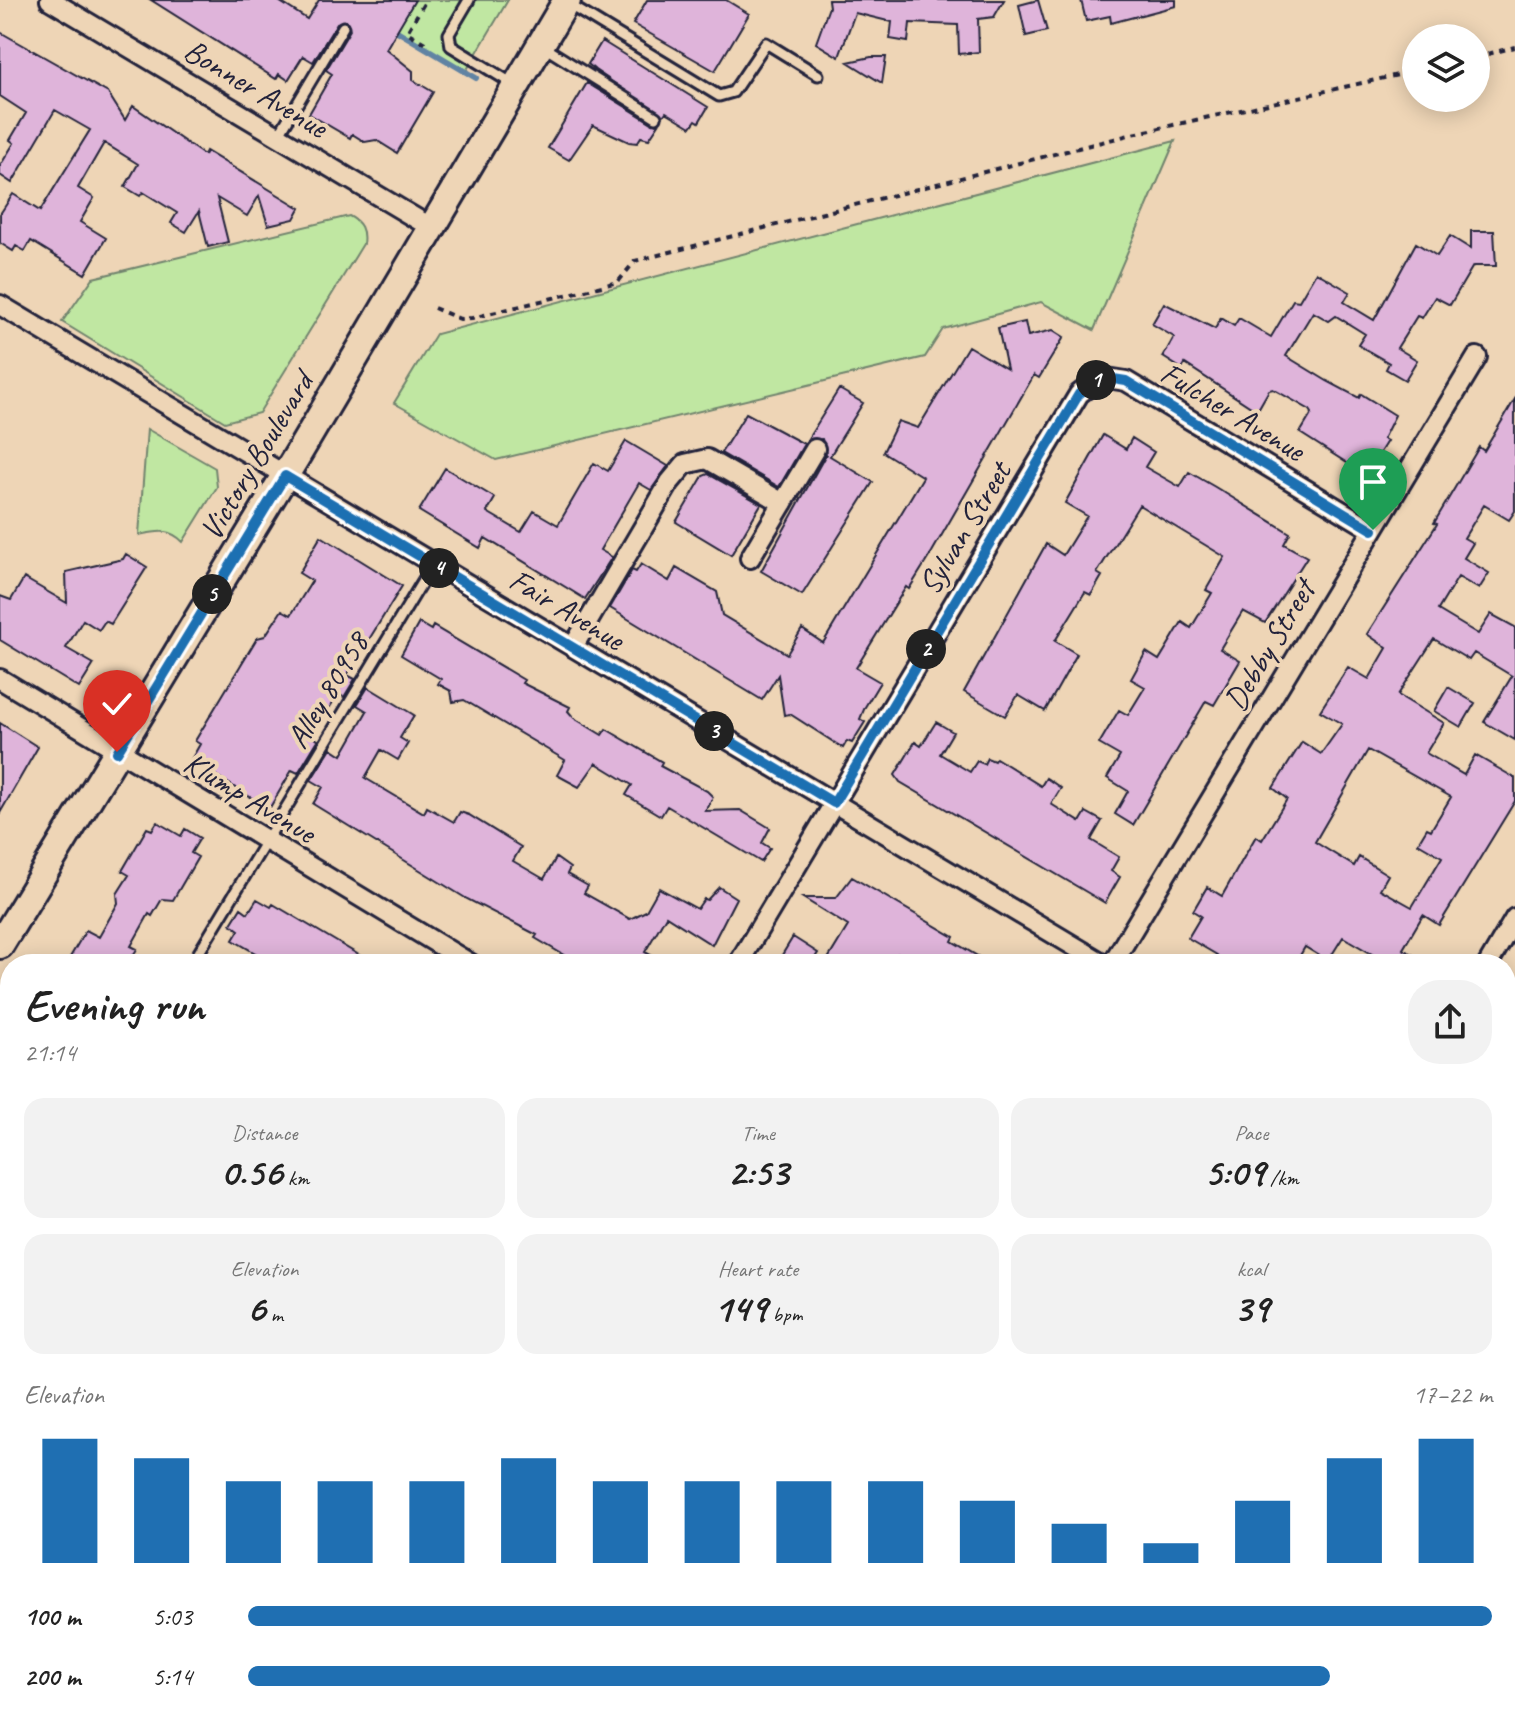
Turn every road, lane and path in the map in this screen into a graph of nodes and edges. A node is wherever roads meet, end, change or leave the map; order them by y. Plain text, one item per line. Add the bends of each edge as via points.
1 (50, 0) edge
2 (426, 0) edge
3 (469, 0) edge
4 (566, 1) edge
5 (343, 27) dead end
6 (425, 43) dead end
7 (540, 45) junction
8 (1515, 47) edge
9 (1490, 53) edge
10 (1402, 74) edge
11 (818, 75) dead end
12 (516, 86) junction
13 (656, 117) dead end
14 (278, 136) junction
15 (432, 228) junction
16 (0, 305) edge
17 (434, 308) dead end
18 (1477, 357) dead end
19 (1101, 377) joint
20 (815, 449) dead end
21 (285, 476) junction
22 (783, 503) junction
23 (1373, 530) junction
24 (750, 558) dead end
25 (433, 564) junction
26 (573, 647) junction
27 (0, 679) edge
28 (117, 752) junction
29 (834, 803) junction
30 (266, 842) junction
31 (1515, 918) edge
32 (0, 945) edge
33 (198, 954) edge
34 (454, 954) edge
35 (744, 954) edge
36 (1087, 954) edge
37 (1118, 954) edge
38 (1494, 954) edge

1 - 14 street, Bonner Avenue
2 - 6 path via 407,32
3 - 12 lane via 449,34 451,46
4 - 7 main road, Victory Boulevard
4 - 11 lane via 719,96 733,92 766,43
5 - 14 lane
7 - 12 main road, Victory Boulevard
7 - 13 lane
8 - 9 path
10 - 17 path via 1133,134 635,261 618,282 472,318 460,319
12 - 15 main road, Victory Boulevard
14 - 15 street, Bonner Avenue
15 - 21 main road, Victory Boulevard
16 - 21 street, Fair Avenue
18 - 23 street, Debby Street
19 - 23 street, Fulcher Avenue via 1126,381
19 - 29 street, Sylvan Street via 1079,394
20 - 22 street
21 - 25 street, Fair Avenue
21 - 28 main road, Victory Boulevard
22 - 24 street
22 - 26 street via 707,459 685,464
23 - 37 street, Debby Street
25 - 26 street, Fair Avenue
25 - 30 lane, Alley 80958
26 - 29 street, Fair Avenue
27 - 28 street, Klump Avenue
28 - 30 street, Klump Avenue
28 - 32 main road, Victory Boulevard
29 - 35 street, Sylvan Street
29 - 36 street, Fair Avenue
30 - 33 lane, Alley 80958
30 - 34 street, Klump Avenue
31 - 38 street

